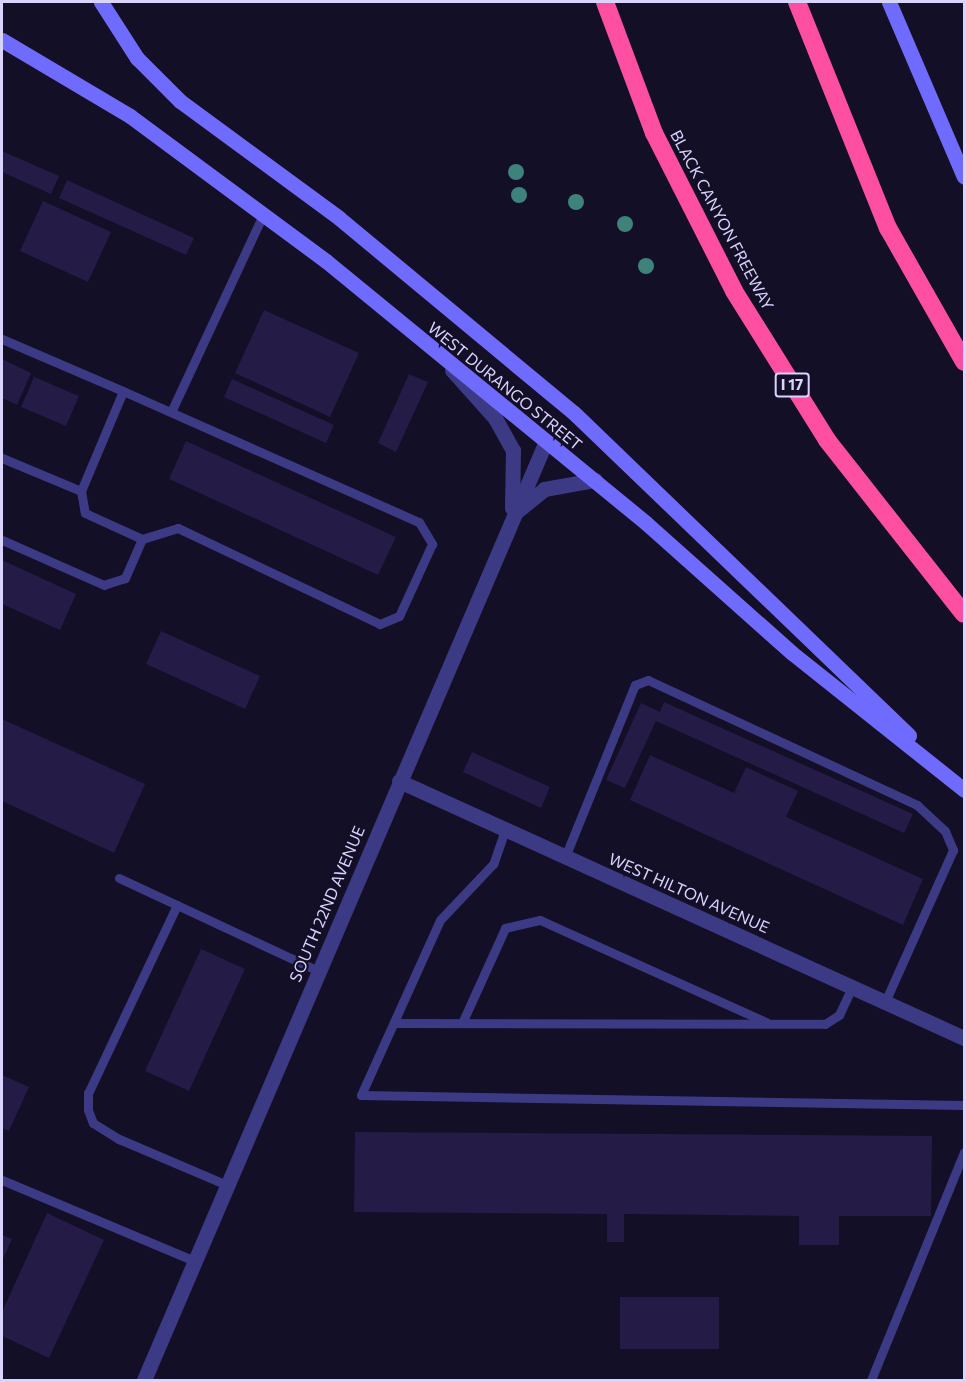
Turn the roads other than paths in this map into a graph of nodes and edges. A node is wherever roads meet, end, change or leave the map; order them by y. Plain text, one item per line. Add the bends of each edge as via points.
1 (101, 2) edge
2 (605, 2) edge
3 (799, 2) edge
4 (889, 2) edge
5 (2, 40) edge
6 (964, 177) edge
7 (263, 215) junction
8 (2, 339) edge
9 (445, 362) junction
10 (964, 362) edge
11 (123, 391) junction
12 (171, 412) junction
13 (546, 441) junction
14 (2, 458) edge
15 (595, 480) junction
16 (81, 491) junction
17 (512, 517) junction
18 (142, 539) junction
19 (2, 540) edge
20 (964, 614) edge
21 (399, 781) junction
22 (963, 788) edge
23 (505, 830) junction
24 (565, 857) junction
25 (119, 878) dead end
26 (177, 905) junction
27 (318, 971) junction
28 (852, 987) junction
29 (885, 1002) junction
30 (394, 1023) junction
31 (462, 1023) junction
32 (771, 1024) junction
33 (964, 1038) edge
34 (964, 1105) edge
35 (964, 1152) edge
36 (2, 1180) edge
37 (227, 1185) junction
38 (195, 1261) junction
39 (144, 1380) edge
40 (871, 1380) edge

1 - 22 main road via 137,58 180,101 339,218 574,413
2 - 20 highway, BLACK CANYON FREEWAY / I 17 via 654,133 734,291 827,441
3 - 10 highway via 807,34 888,228
4 - 6 main road
5 - 7 main road, WEST DURANGO STREET via 130,116
7 - 9 main road, WEST DURANGO STREET
7 - 12 lane
8 - 11 lane
9 - 13 main road, WEST DURANGO STREET
9 - 17 street via 495,418 513,450
11 - 12 lane
11 - 16 lane
12 - 18 lane via 419,522 432,544 399,616 380,624 178,528
13 - 15 main road, WEST DURANGO STREET
13 - 17 street, SOUTH 22ND AVENUE
14 - 16 lane
15 - 17 street via 544,489
15 - 22 main road, WEST DURANGO STREET via 792,653
16 - 18 lane via 85,513
17 - 21 street, SOUTH 22ND AVENUE
18 - 19 lane via 125,579 104,585
21 - 23 street, WEST HILTON AVENUE
21 - 27 street, SOUTH 22ND AVENUE
23 - 24 street, WEST HILTON AVENUE
23 - 30 lane via 493,864 440,920
24 - 28 street, WEST HILTON AVENUE
24 - 29 lane via 635,685 648,680 917,806 945,831 953,850
25 - 26 lane
26 - 27 lane
26 - 37 lane via 88,1093 93,1124
27 - 37 street, SOUTH 22ND AVENUE
28 - 29 street, WEST HILTON AVENUE
28 - 32 lane via 839,1015 825,1024
29 - 33 street, WEST HILTON AVENUE
30 - 31 lane
30 - 34 lane via 361,1095
31 - 32 lane
31 - 32 lane via 506,928 540,920
35 - 40 lane
36 - 38 lane
37 - 38 street, SOUTH 22ND AVENUE
38 - 39 street, SOUTH 22ND AVENUE

